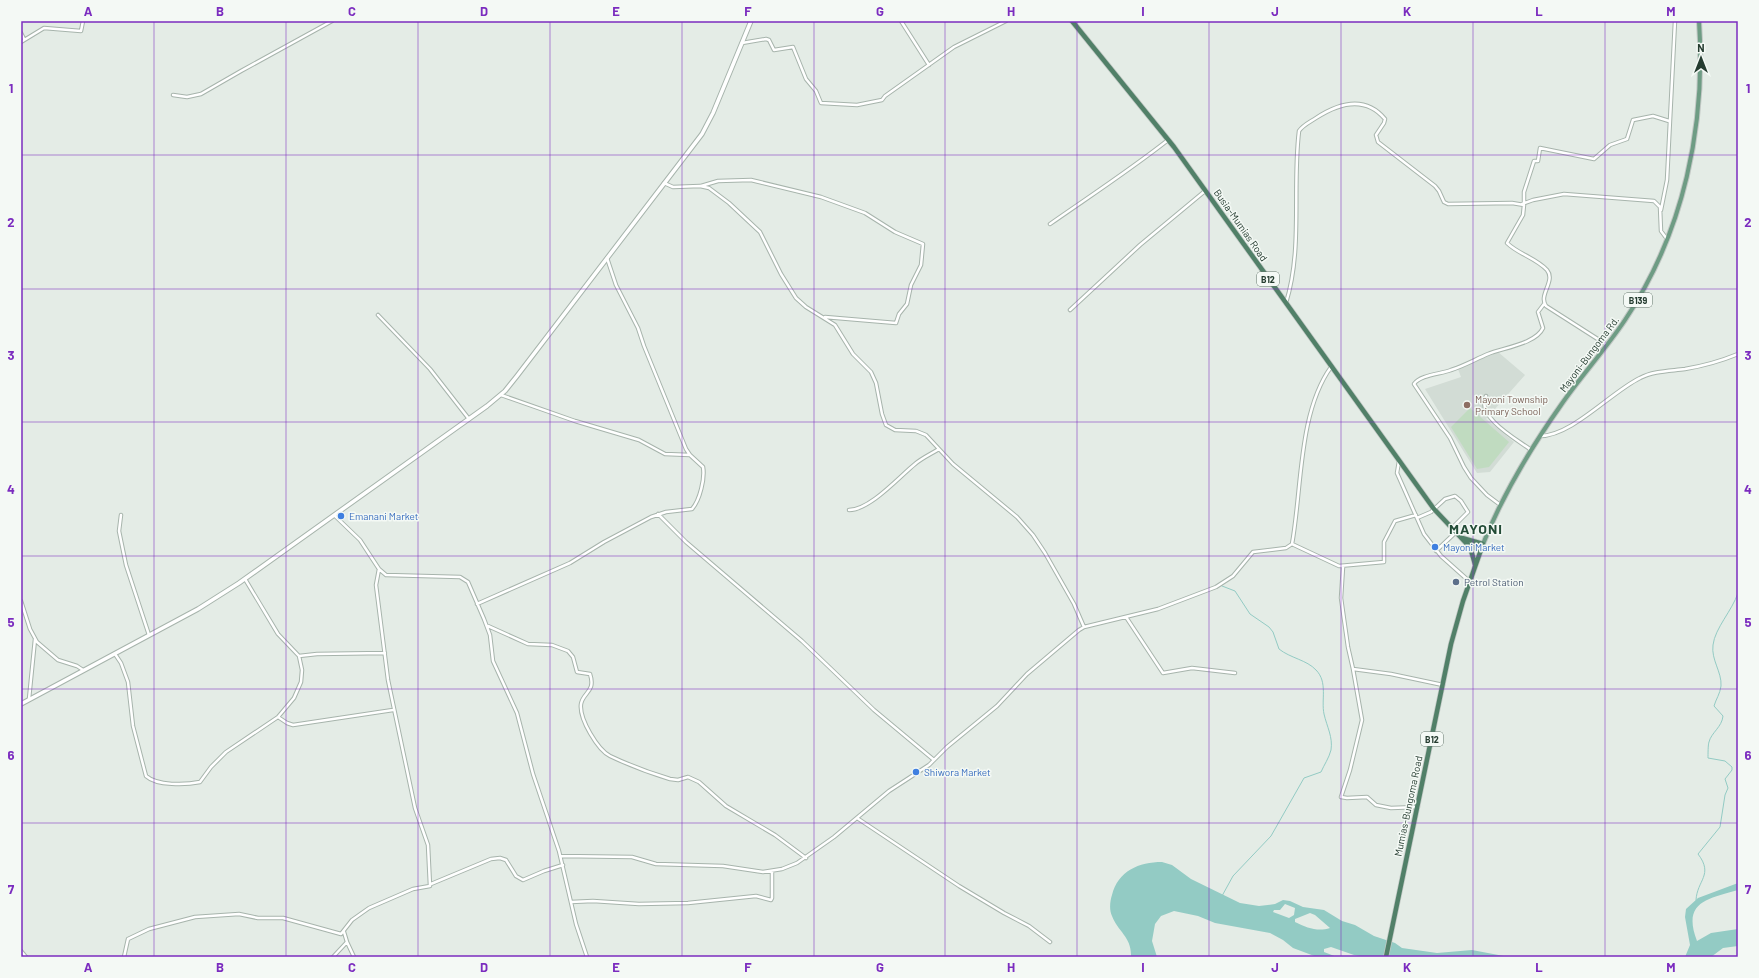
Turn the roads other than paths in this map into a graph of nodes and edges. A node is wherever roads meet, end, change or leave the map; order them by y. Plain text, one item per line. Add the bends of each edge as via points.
1 (83, 21) edge
2 (332, 21) edge
3 (751, 21) edge
4 (901, 21) edge
5 (1006, 21) edge
6 (1072, 21) edge
7 (1674, 21) edge
8 (1699, 21) edge
9 (21, 33) edge
10 (24, 39) junction
11 (21, 42) edge
12 (742, 43) junction
13 (929, 64) junction
14 (173, 95) dead end
15 (1669, 121) junction
16 (1168, 139) junction
17 (664, 183) junction
18 (700, 186) junction
19 (1206, 191) junction
20 (1523, 203) junction
21 (1660, 210) junction
22 (1050, 224) dead end
23 (1667, 238) junction
24 (607, 257) junction
25 (1286, 304) junction
26 (1544, 304) junction
27 (1070, 310) dead end
28 (378, 315) dead end
29 (824, 316) junction
30 (1608, 345) junction
31 (1738, 354) edge
32 (1331, 367) junction
33 (501, 395) junction
34 (1486, 396) dead end
35 (469, 419) junction
36 (1540, 436) junction
37 (939, 448) junction
38 (1531, 450) junction
39 (690, 455) junction
40 (1399, 461) junction
41 (1499, 504) junction
42 (1434, 509) junction
43 (849, 510) dead end
44 (658, 514) junction
45 (121, 515) dead end
46 (334, 515) junction
47 (1416, 516) junction
48 (1451, 529) junction
49 (1455, 533) junction
50 (1462, 538) junction
51 (1292, 544) junction
52 (1483, 544) junction
53 (1470, 547) junction
54 (1436, 551) junction
55 (1481, 551) junction
56 (1475, 564) junction
57 (1343, 567) junction
58 (379, 569) junction
59 (246, 579) junction
60 (1469, 581) junction
61 (21, 601) edge
62 (478, 604) junction
63 (1126, 617) junction
64 (487, 626) junction
65 (1084, 627) junction
66 (149, 635) junction
67 (35, 639) junction
68 (385, 652) junction
69 (115, 653) junction
70 (299, 656) junction
71 (1353, 669) junction
72 (83, 670) junction
73 (1235, 673) dead end
74 (1443, 685) junction
75 (29, 699) junction
76 (21, 704) edge
77 (393, 710) junction
78 (278, 717) junction
79 (934, 760) junction
80 (1418, 808) junction
81 (857, 818) junction
82 (561, 856) junction
83 (806, 858) junction
84 (562, 865) junction
85 (772, 871) junction
86 (431, 884) junction
87 (571, 902) junction
88 (344, 932) junction
89 (347, 942) junction
90 (1050, 942) dead end
91 (21, 951) edge
92 (26, 957) edge
93 (124, 957) edge
94 (333, 957) edge
95 (354, 957) edge
96 (587, 957) edge
97 (1386, 957) edge

1 - 10 street via 81,31 46,28
2 - 14 street via 202,94 187,97
3 - 12 street
4 - 13 street
5 - 13 street via 958,45
6 - 16 highway, Busia-Mumias Road / B12
7 - 15 street
8 - 23 main road, Mayoni-Bungoma Rd. / B139 via 1701,70 1696,134 1683,195
9 - 10 street
10 - 11 street
12 - 13 street via 766,39 774,50 793,47 806,79 816,91 820,102 826,104 857,106 879,102
12 - 17 street via 708,124
15 - 20 street via 1653,116 1633,120 1627,139 1610,145 1594,159 1540,148 1538,161 1534,161 1524,192
15 - 21 street via 1667,180
16 - 19 highway, Busia-Mumias Road / B12
16 - 22 street via 1133,167
17 - 18 street via 673,187
17 - 24 street
18 - 29 street via 709,188 720,196 760,232 796,298 806,307
18 - 29 street via 718,181 751,180 821,197 865,214 895,232 923,244 920,265 896,323
19 - 25 highway, Busia-Mumias Road / B12
19 - 27 street via 1140,245
20 - 21 street via 1569,194 1651,200 1657,203
20 - 25 street via 1445,203 1435,186 1377,141 1376,135 1385,121 1379,113 1361,103 1343,104 1331,109 1299,131 1295,257 1293,280
20 - 26 street via 1523,215 1506,243 1548,272 1550,280
21 - 23 street via 1660,229 1662,235
23 - 30 main road, Mayoni-Bungoma Rd. / B139 via 1641,294
24 - 33 street
24 - 39 street via 621,296 638,328
25 - 32 highway, Busia-Mumias Road / B12
26 - 30 street
26 - 41 street via 1538,312 1543,328 1536,336 1452,370 1420,379 1414,384 1450,438 1471,478
28 - 35 street via 430,369
29 - 37 street via 837,327 853,354 873,375 886,425 895,430 923,433
30 - 36 main road, Mayoni-Bungoma Rd. / B139 via 1561,404
31 - 36 street via 1707,365 1647,374 1568,426 1552,435
32 - 40 highway, Busia-Mumias Road / B12
32 - 51 street via 1321,385 1306,434
33 - 35 street
33 - 39 street via 639,440 665,454
34 - 38 street via 1485,405 1492,421
35 - 46 street
36 - 38 main road, Mayoni-Bungoma Rd. / B139
37 - 43 street via 915,464 870,502 857,510
37 - 65 street via 953,464 1008,509 1033,535 1074,604
38 - 41 main road, Mayoni-Bungoma Rd. / B139
39 - 44 street via 701,463 704,472 694,507
40 - 42 highway, Busia-Mumias Road / B12
40 - 47 street via 1397,473
41 - 52 main road, Mayoni-Bungoma Rd. / B139
42 - 47 street
42 - 48 highway, Busia-Mumias Road / B12
42 - 48 street via 1450,497 1455,496 1461,501 1468,514
44 - 62 street via 570,563
44 - 79 street via 686,542 802,641 874,710
45 - 66 street via 119,531 126,565
46 - 58 street via 360,540
46 - 59 street
47 - 54 street
47 - 57 street via 1395,522 1384,542 1384,562
48 - 49 highway, Busia-Mumias Road / B12
49 - 50 highway, Busia-Mumias Road / B12
49 - 54 street
50 - 52 highway, Busia-Mumias Road / B12
50 - 53 highway, Busia-Mumias Road / B12
51 - 57 street
51 - 63 street via 1286,548 1253,552 1238,572 1223,583 1174,603
52 - 55 highway, Mumias-Bungoma Road / B12
53 - 55 highway, Busia-Mumias Road / B12
53 - 56 highway, Busia-Mumias Road / B12
54 - 60 street
55 - 56 highway, Mumias-Bungoma Road / B12
56 - 60 highway, Mumias-Bungoma Road / B12
57 - 71 street via 1341,598
58 - 62 street via 389,576 463,578 468,582
58 - 68 street via 376,584
59 - 66 street
59 - 70 street via 278,634
60 - 74 highway, Mumias-Bungoma Road / B12
61 - 67 street
62 - 64 street
63 - 65 street
63 - 73 street via 1163,673 1192,668
64 - 82 street via 493,661 513,703 533,774
64 - 83 street via 528,644 550,645 563,649 571,655 577,672 590,674 591,688 581,703 583,718 588,730 608,755 670,779 694,779 708,788 726,806 775,835
65 - 79 street via 1031,671 1005,699
66 - 69 street
67 - 72 street via 58,660
67 - 75 street
68 - 70 street
68 - 77 street
69 - 72 street
69 - 78 street via 128,682 132,726 143,769 153,780 173,783 200,782 226,752
70 - 78 street via 302,670 300,685 294,698
71 - 74 street
71 - 80 street via 1362,720 1341,797 1367,797 1376,805 1391,808
72 - 75 street
74 - 80 highway, Mumias-Bungoma Road / B12
75 - 76 street
77 - 78 street via 293,725
77 - 86 street via 415,808 427,842
79 - 81 street via 926,768 889,791
80 - 97 highway, Mumias-Bungoma Road / B12
81 - 83 street
81 - 90 street via 959,886 1029,926
82 - 84 street
82 - 85 street via 632,857 656,864
83 - 85 street
84 - 86 street via 524,880 516,876 506,860 494,858
84 - 87 street
85 - 87 street via 772,900 756,896 639,904
86 - 88 street via 370,908 352,920
87 - 96 street
88 - 89 street
88 - 93 street via 336,933 278,917 258,918 238,914 201,916 151,929 128,939
89 - 94 street
89 - 95 street
91 - 92 street

